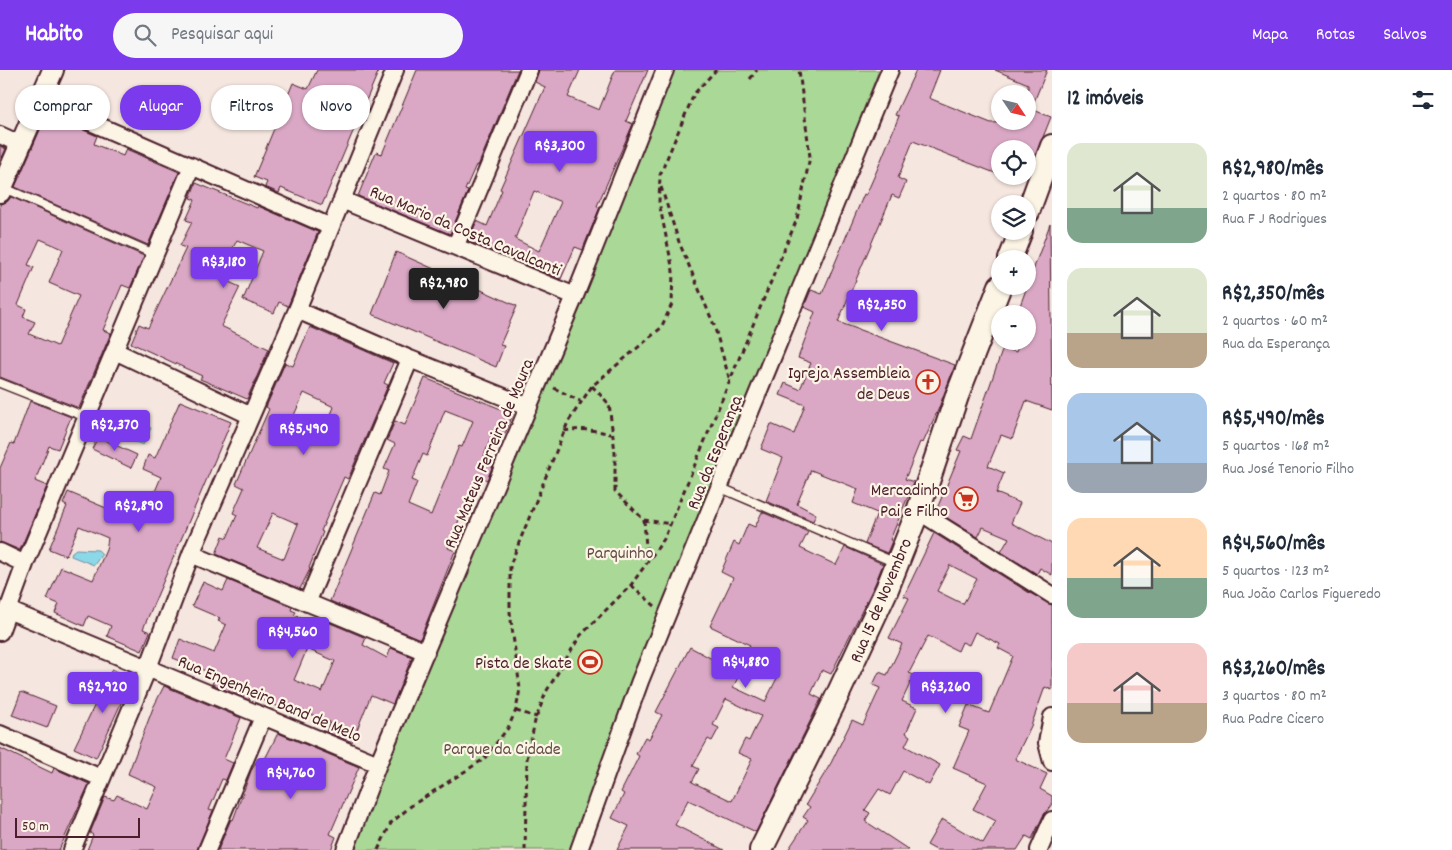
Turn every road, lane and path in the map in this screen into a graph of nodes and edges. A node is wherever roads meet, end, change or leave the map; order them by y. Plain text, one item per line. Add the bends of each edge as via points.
1 (53, 70) edge
2 (395, 70) edge
3 (529, 70) edge
4 (665, 70) edge
5 (716, 70) edge
6 (757, 70) edge
7 (799, 70) edge
8 (890, 70) edge
9 (750, 79) dead end
10 (46, 85) edge
11 (26, 130) edge
12 (109, 130) edge
13 (0, 135) edge
14 (20, 144) junction
15 (1052, 146) edge
16 (192, 166) junction
17 (659, 184) junction
18 (1, 189) edge
19 (1034, 195) edge
20 (342, 200) junction
21 (331, 227) junction
22 (456, 245) junction
23 (154, 254) junction
24 (996, 295) edge
25 (575, 296) junction
26 (297, 310) junction
27 (115, 351) junction
28 (410, 359) junction
29 (540, 380) junction
30 (730, 382) junction
31 (0, 383) edge
32 (592, 386) junction
33 (580, 401) junction
34 (528, 407) junction
35 (251, 416) junction
36 (86, 417) junction
37 (564, 431) junction
38 (614, 435) junction
39 (721, 488) junction
40 (918, 510) junction
41 (644, 520) junction
42 (671, 524) junction
43 (0, 552) edge
44 (191, 554) junction
45 (652, 558) junction
46 (897, 563) junction
47 (25, 564) junction
48 (631, 585) junction
49 (1052, 595) edge
50 (307, 603) junction
51 (8, 610) junction
52 (668, 614) junction
53 (0, 632) edge
54 (426, 652) junction
55 (148, 668) junction
56 (516, 711) junction
57 (263, 717) junction
58 (537, 717) junction
59 (1052, 717) edge
60 (0, 734) edge
61 (1052, 762) edge
62 (378, 764) junction
63 (101, 778) junction
64 (1052, 820) edge
65 (72, 850) edge
66 (207, 850) edge
67 (345, 850) edge
68 (378, 850) edge
69 (525, 850) edge
70 (579, 850) edge
71 (761, 850) edge
72 (1039, 850) edge

1 - 10 street
2 - 20 street
3 - 22 street
4 - 25 street, Rua Mateus Ferreira de Moura
5 - 17 path via 694,94
6 - 9 path
7 - 30 path via 810,157 805,183 797,219
8 - 39 street, Rua da Esperança
11 - 14 street
12 - 16 street
13 - 14 street
14 - 18 street
15 - 19 main road
16 - 21 street
16 - 23 street
17 - 30 path via 714,324
17 - 32 path via 659,202 673,271 672,304 662,328
18 - 23 lane
20 - 21 street
20 - 22 street, Rua Mario da Costa Cavalcanti
21 - 26 street
22 - 25 street, Rua Mario da Costa Cavalcanti
23 - 27 street
24 - 40 main road, Rua 15 de Novembro
25 - 29 street, Rua Mateus Ferreira de Moura
26 - 28 street
26 - 35 street
27 - 35 street
27 - 36 street
28 - 34 street
28 - 50 street
29 - 33 path
29 - 34 street, Rua Mateus Ferreira de Moura
30 - 42 path
31 - 36 lane
32 - 33 path
32 - 38 path via 609,404
33 - 37 path
34 - 54 street, Rua Mateus Ferreira de Moura
35 - 44 street
36 - 47 street
37 - 38 path via 578,428
37 - 56 path via 510,565 510,612 520,689
38 - 41 path via 615,491
39 - 46 lane
39 - 52 street, Rua da Esperança
40 - 46 main road, Rua 15 de Novembro
40 - 49 street
41 - 42 path
41 - 45 path via 646,546
42 - 45 path
43 - 47 street
44 - 50 street
44 - 55 street
45 - 48 path
46 - 71 main road, Rua 15 de Novembro via 832,707
47 - 51 street
48 - 52 path
48 - 58 path via 580,636 553,678
50 - 54 street
51 - 53 street
51 - 55 street, Rua Engenheiro Band de Melo
52 - 70 street, Rua da Esperança via 640,681
54 - 62 street, Rua Mateus Ferreira de Moura
55 - 57 street, Rua Engenheiro Band de Melo
55 - 63 street
56 - 58 path
56 - 68 path via 508,728 484,759 411,806 391,823
57 - 62 street, Rua Engenheiro Band de Melo
57 - 66 street
58 - 69 path via 527,759
59 - 61 street via 1047,743
60 - 63 street
62 - 67 street, Rua Mateus Ferreira de Moura
63 - 65 street
64 - 72 street

